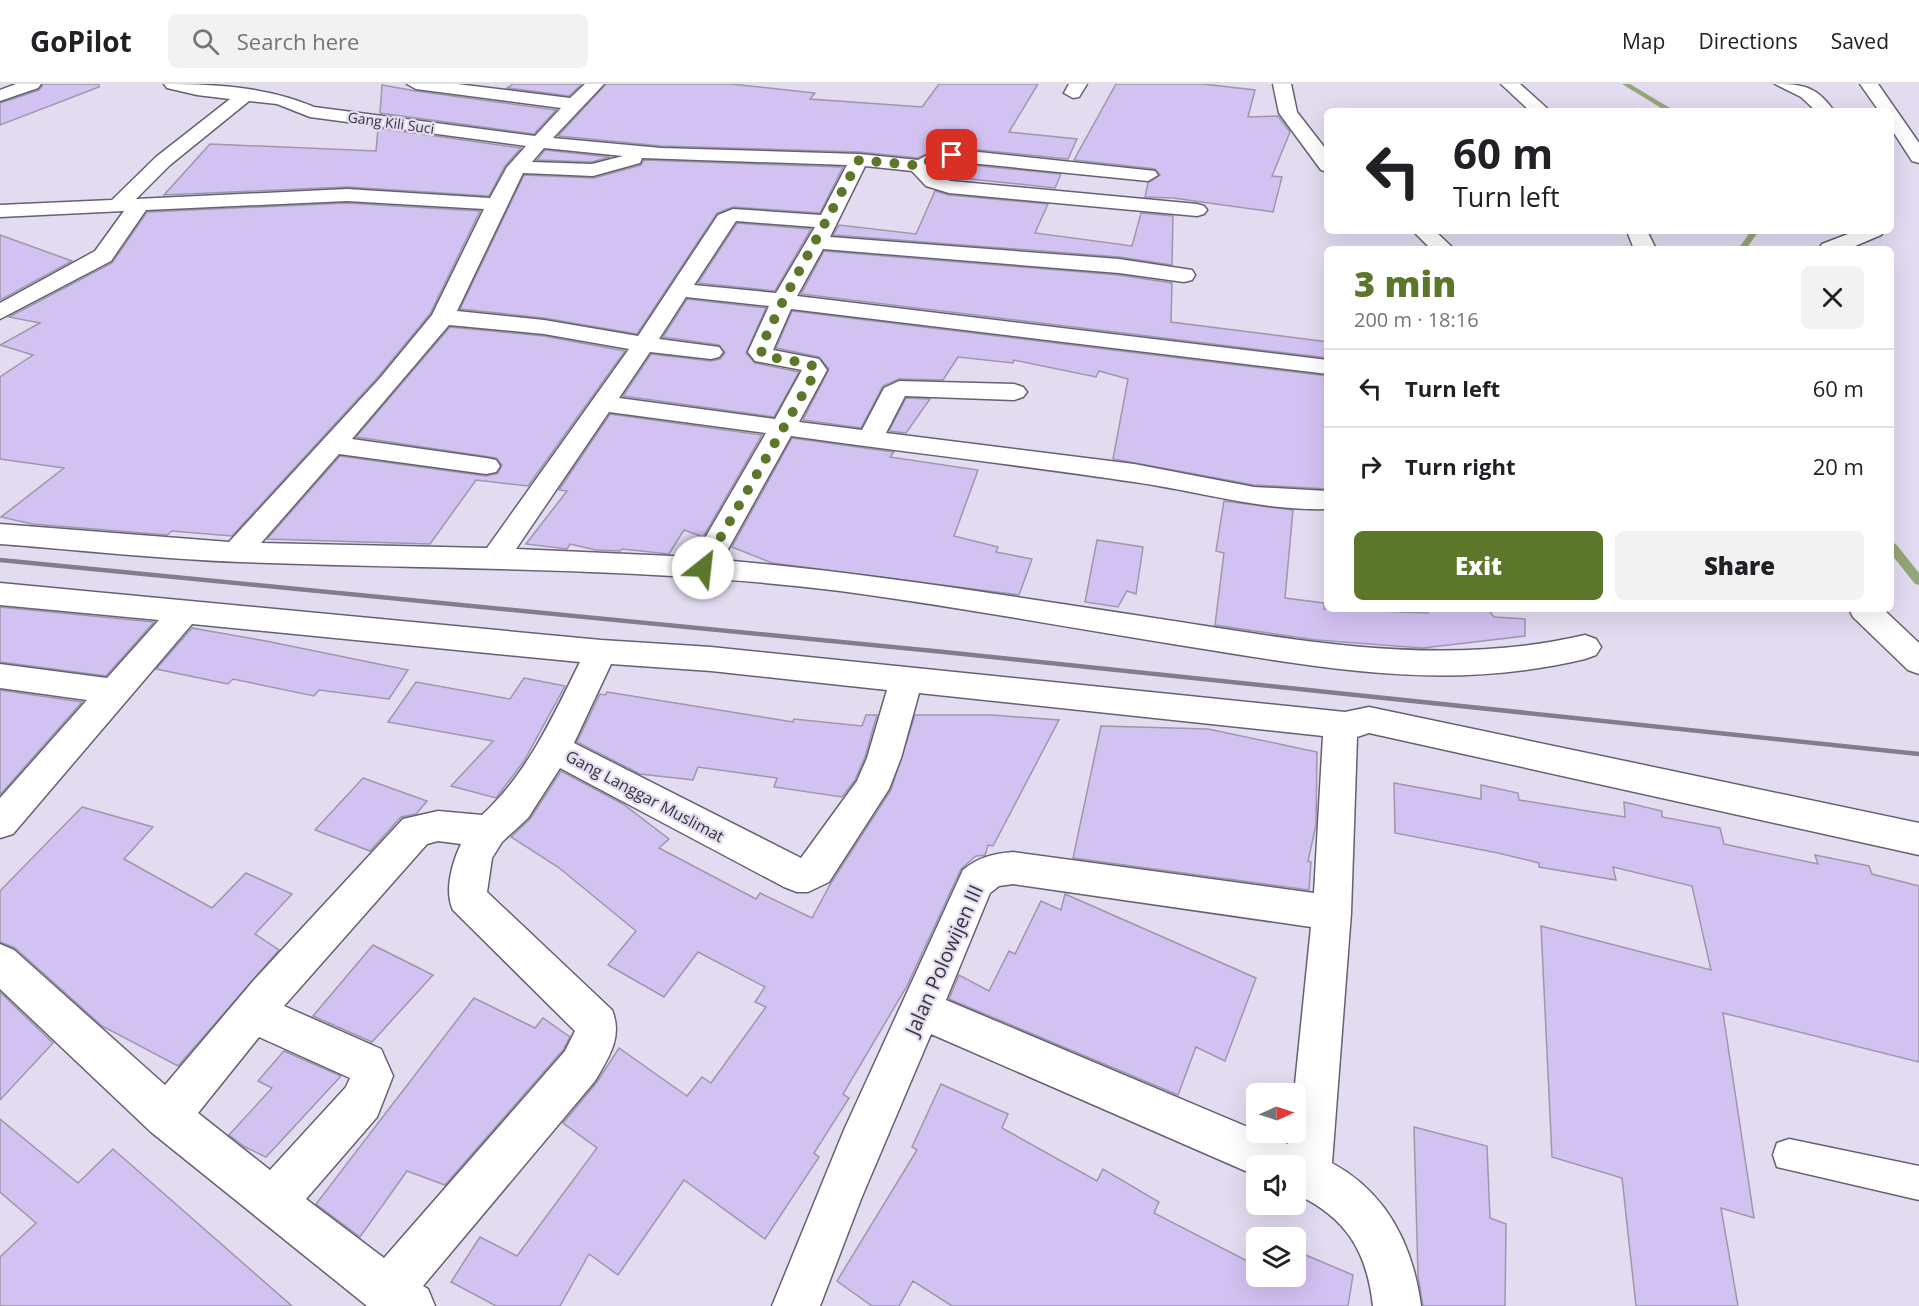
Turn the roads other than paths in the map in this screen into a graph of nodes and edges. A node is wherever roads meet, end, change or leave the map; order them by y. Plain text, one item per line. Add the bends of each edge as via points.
1 (33, 84) edge
2 (173, 84) edge
3 (416, 84) edge
4 (595, 84) edge
5 (1282, 84) edge
6 (1510, 84) edge
7 (1869, 84) edge
8 (1789, 85) edge
9 (245, 95) junction
10 (0, 96) edge
11 (1824, 100) edge
12 (574, 104) junction
13 (1538, 108) edge
14 (1886, 108) edge
15 (1894, 120) edge
16 (540, 142) junction
17 (661, 154) junction
18 (1919, 157) edge
19 (859, 160) junction
20 (1324, 162) edge
21 (922, 166) junction
22 (517, 168) junction
23 (1148, 175) dead end
24 (140, 204) junction
25 (496, 204) junction
26 (118, 205) junction
27 (1197, 210) dead end
28 (0, 211) edge
29 (828, 222) junction
30 (1426, 234) edge
31 (1867, 234) edge
32 (816, 242) junction
33 (1440, 246) edge
34 (1837, 246) edge
35 (1184, 275) dead end
36 (680, 291) junction
37 (783, 301) junction
38 (0, 312) edge
39 (443, 317) junction
40 (644, 344) junction
41 (711, 352) dead end
42 (1324, 367) edge
43 (1014, 392) dead end
44 (602, 403) junction
45 (781, 428) junction
46 (870, 439) junction
47 (333, 445) junction
48 (486, 466) dead end
49 (1324, 500) edge
50 (0, 534) edge
51 (501, 549) dead end
52 (236, 552) junction
53 (703, 568) junction
54 (0, 594) edge
55 (184, 612) junction
56 (1867, 612) edge
57 (1585, 647) dead end
58 (601, 652) junction
59 (1919, 662) edge
60 (0, 676) edge
61 (906, 681) junction
62 (114, 692) junction
63 (1347, 725) junction
64 (554, 749) junction
65 (0, 823) edge
66 (489, 831) junction
67 (1919, 839) edge
68 (1332, 913) junction
69 (0, 963) edge
70 (922, 1010) junction
71 (252, 1013) junction
72 (167, 1116) junction
73 (1262, 1155) edge
74 (1299, 1155) edge
75 (1789, 1155) dead end
76 (1306, 1176) edge
77 (1919, 1183) edge
78 (272, 1202) junction
79 (399, 1298) edge
80 (796, 1306) edge
81 (1397, 1306) edge

1 - 10 street
2 - 9 street, Gang Kili Suci
3 - 12 street
4 - 12 street
5 - 20 street via 1288,113
6 - 13 street
7 - 14 street
8 - 11 street
9 - 16 street, Gang Kili Suci via 281,99 310,112
9 - 26 street via 163,161
12 - 16 street
15 - 18 street
16 - 17 street, Gang Kili Suci
16 - 22 street
17 - 19 street
17 - 22 street via 593,170
19 - 21 street
19 - 29 street
21 - 23 street via 934,158 952,155
21 - 27 street via 928,179 949,187
22 - 25 street
24 - 25 street via 346,195
24 - 26 street
24 - 38 street via 103,256
25 - 39 street
26 - 28 street
29 - 32 street
29 - 36 street via 730,216
30 - 33 street
31 - 34 street
32 - 35 street via 1119,266
32 - 37 street
36 - 37 street
36 - 40 street
37 - 42 street
37 - 45 street via 760,352 810,364 816,370
39 - 40 street via 544,327
39 - 47 street
40 - 41 street
40 - 44 street
43 - 46 street via 899,388
44 - 45 street
44 - 51 street
45 - 46 street
45 - 53 street
46 - 49 street via 1141,474 1263,497
47 - 48 street
47 - 52 street
50 - 52 street
52 - 53 street via 623,562
53 - 57 street via 840,581 1348,660 1500,663
54 - 55 street
55 - 58 street
55 - 62 street
56 - 59 street
58 - 61 street via 711,659
58 - 64 street, Gang Langgar Muslimat
60 - 62 street
61 - 63 street
61 - 64 street, Gang Langgar Muslimat via 871,789 816,870 808,875 797,875
62 - 65 street
63 - 67 street via 1369,720
63 - 68 street via 1341,737
64 - 66 street via 515,807
66 - 71 street via 438,826 416,830
66 - 79 street via 474,855 466,898 597,1024 593,1044 580,1066
68 - 70 street, Jalan Polowijen III via 1013,868 991,870 976,882
68 - 74 street
69 - 72 street
70 - 73 street
70 - 80 street, Jalan Polowijen III via 826,1224
71 - 72 street
71 - 78 street via 366,1064 372,1076 362,1102
72 - 78 street
75 - 77 lane
76 - 81 street via 1357,1209 1380,1238 1395,1279
78 - 79 street

